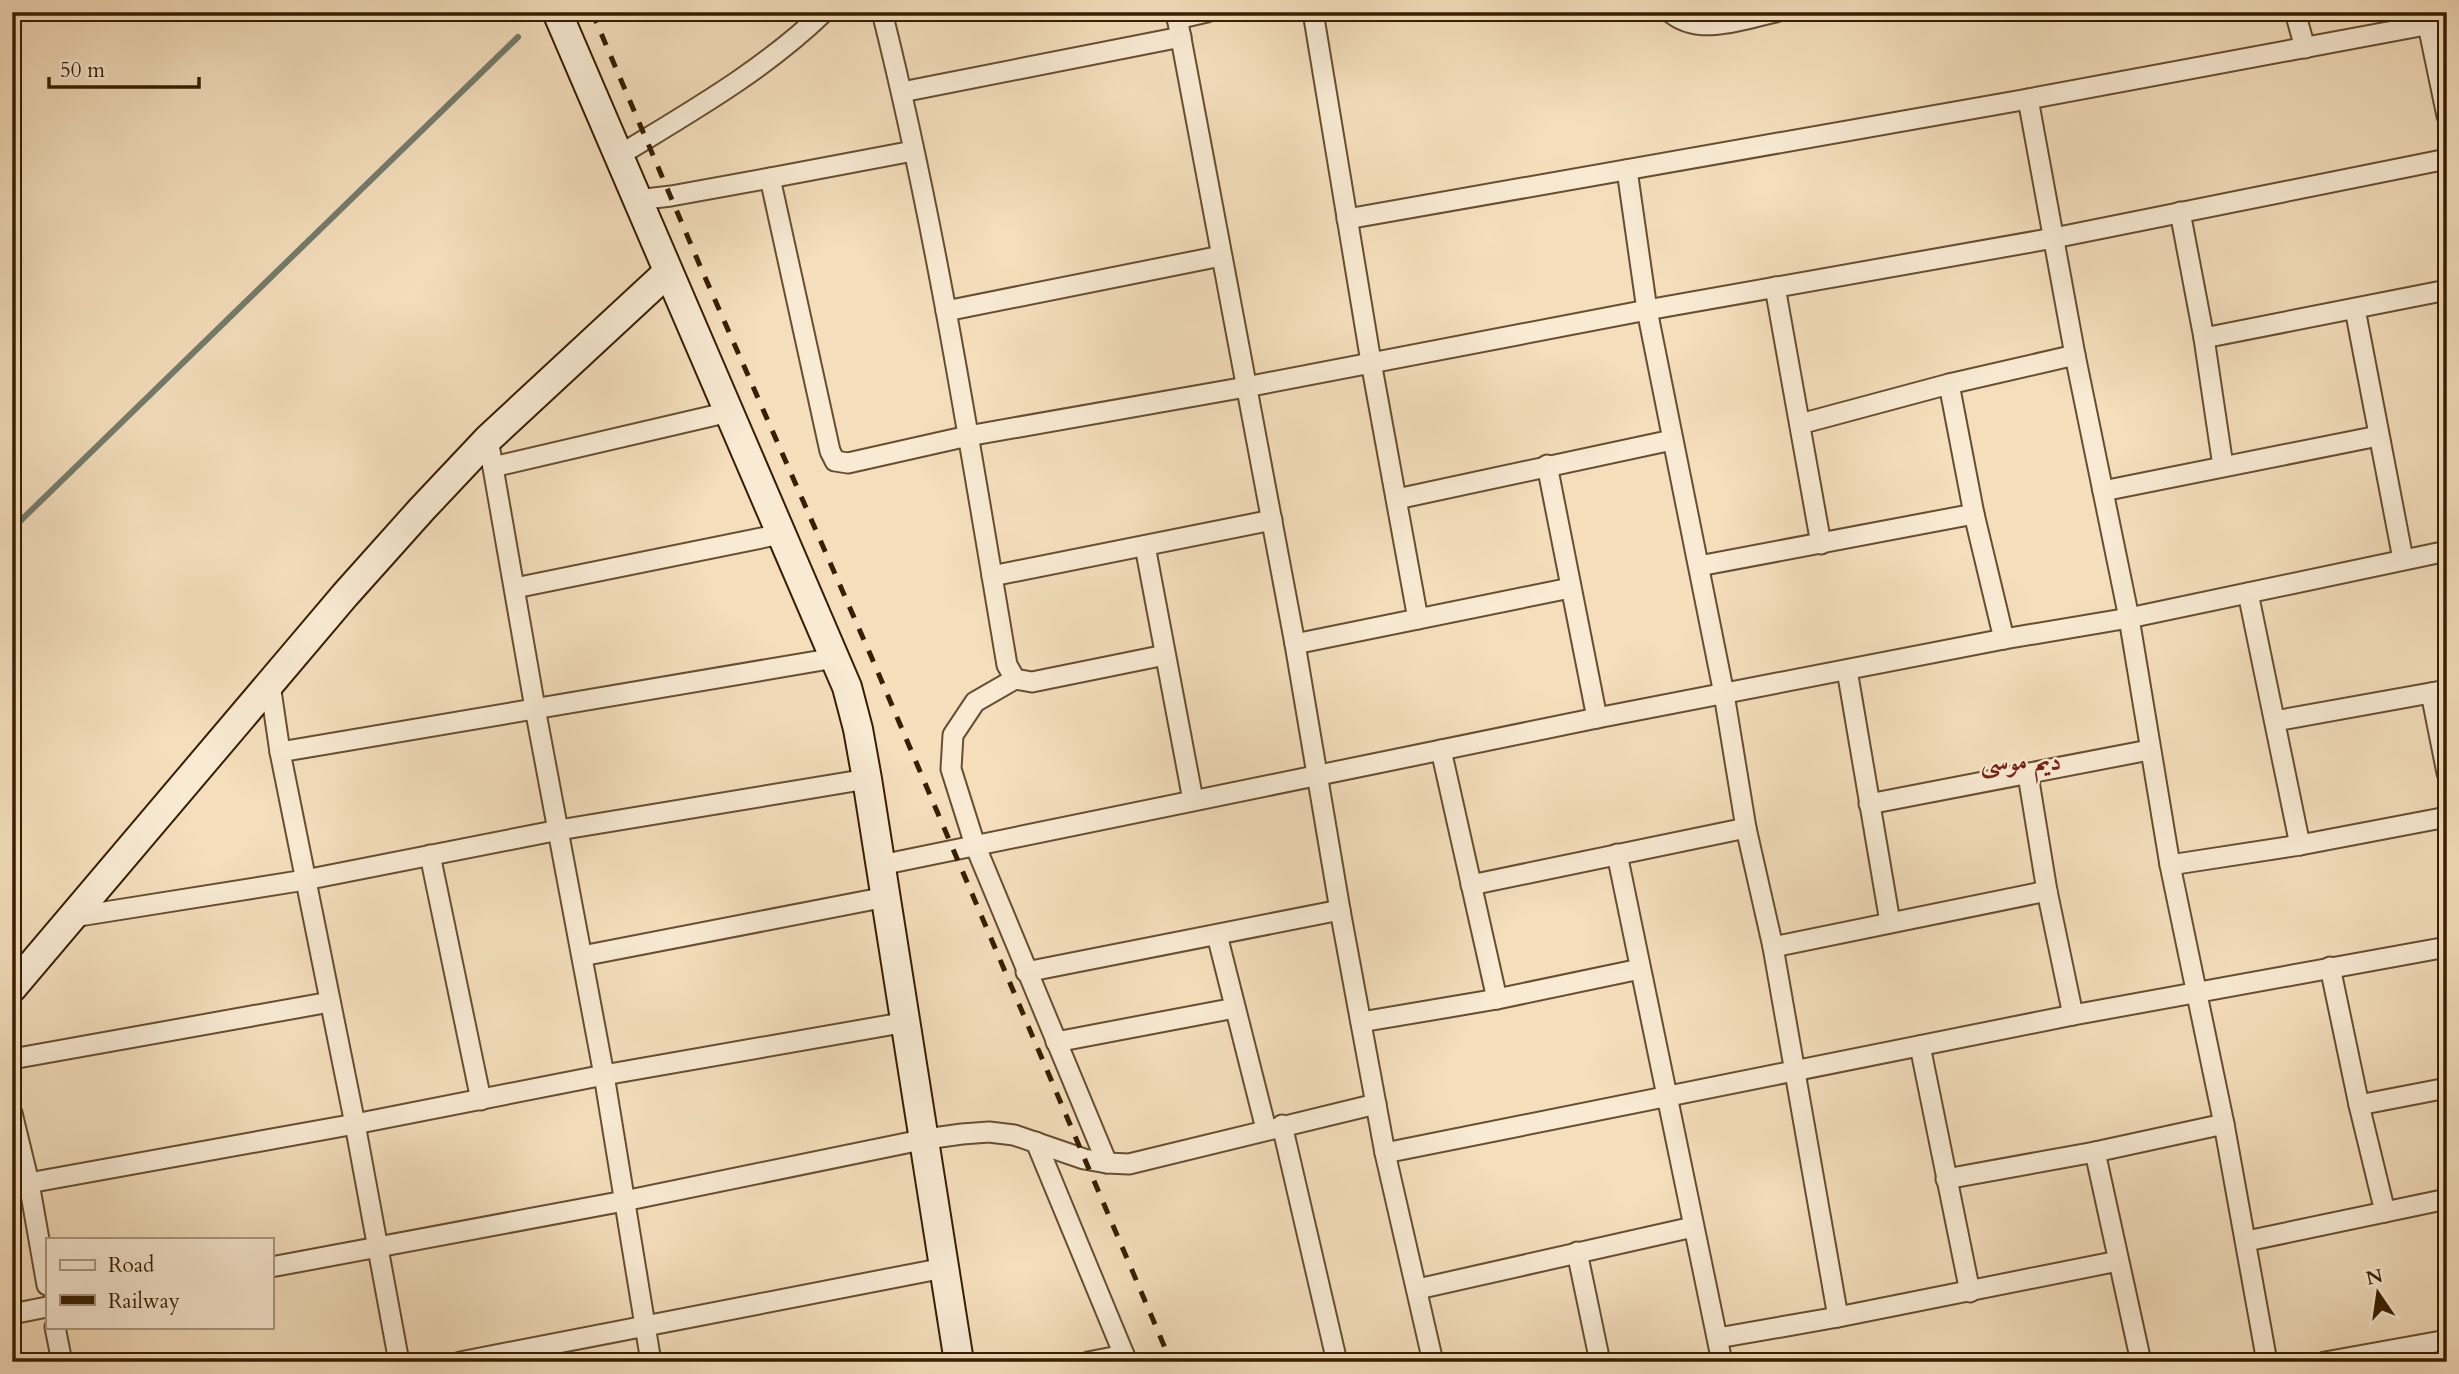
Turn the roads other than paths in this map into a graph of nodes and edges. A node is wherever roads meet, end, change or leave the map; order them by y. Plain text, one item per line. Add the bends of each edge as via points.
1 (557, 12) edge
2 (824, 12) edge
3 (882, 12) edge
4 (1207, 12) edge
5 (1313, 12) edge
6 (1670, 12) edge
7 (1776, 12) edge
8 (2295, 12) edge
9 (1178, 23) edge
10 (2437, 23) edge
11 (2305, 48) junction
12 (902, 92) junction
13 (2028, 99) junction
14 (2447, 116) edge
15 (913, 151) junction
16 (618, 156) junction
17 (2447, 159) edge
18 (1627, 170) junction
19 (770, 178) junction
20 (637, 200) junction
21 (2180, 212) junction
22 (1348, 219) junction
23 (2054, 237) junction
24 (1221, 256) junction
25 (668, 272) junction
26 (1775, 287) junction
27 (2447, 290) edge
28 (2355, 309) junction
29 (1647, 310) junction
30 (946, 311) junction
31 (2204, 338) junction
32 (2075, 355) junction
33 (1371, 362) junction
34 (1949, 384) junction
35 (1246, 387) junction
36 (729, 412) junction
37 (1800, 424) junction
38 (968, 436) junction
39 (2378, 436) junction
40 (488, 439) junction
41 (1672, 440) junction
42 (1547, 465) junction
43 (2223, 466) junction
44 (493, 467) junction
45 (2103, 491) junction
46 (1397, 499) junction
47 (1975, 514) junction
48 (1272, 520) junction
49 (781, 534) junction
50 (1821, 544) junction
51 (1144, 546) junction
52 (2447, 551) edge
53 (2403, 559) junction
54 (1699, 566) junction
55 (992, 576) junction
56 (516, 587) junction
57 (1570, 588) junction
58 (2248, 593) junction
59 (2129, 618) junction
60 (1418, 619) junction
61 (2004, 639) junction
62 (1295, 644) junction
63 (1165, 655) junction
64 (835, 658) junction
65 (1847, 670) junction
66 (1015, 679) junction
67 (270, 684) junction
68 (2439, 692) edge
69 (1724, 694) junction
70 (535, 708) junction
71 (1597, 718) junction
72 (2275, 721) junction
73 (1441, 750) junction
74 (2149, 750) junction
75 (280, 752) junction
76 (2447, 773) edge
77 (1318, 775) junction
78 (2028, 775) junction
79 (867, 779) junction
80 (1193, 800) junction
81 (1869, 804) junction
82 (2447, 817) edge
83 (1746, 828) junction
84 (559, 830) junction
85 (975, 845) junction
86 (2300, 845) junction
87 (1617, 854) junction
88 (430, 855) junction
89 (881, 865) junction
90 (2170, 865) junction
91 (305, 880) junction
92 (1471, 885) junction
93 (2047, 891) junction
94 (886, 897) junction
95 (1340, 910) junction
96 (73, 917) junction
97 (1890, 922) junction
98 (1217, 935) junction
99 (1773, 947) junction
100 (2447, 947) edge
101 (582, 956) junction
102 (2330, 967) junction
103 (1640, 968) junction
104 (1026, 972) junction
105 (12, 988) edge
106 (2197, 992) junction
107 (1497, 999) junction
108 (330, 1002) junction
109 (1235, 1008) junction
110 (2073, 1015) junction
111 (906, 1022) junction
112 (1361, 1022) junction
113 (1056, 1042) junction
114 (1920, 1046) junction
115 (12, 1059) edge
116 (1795, 1071) junction
117 (604, 1075) junction
118 (2447, 1088) edge
119 (1666, 1096) junction
120 (481, 1100) junction
121 (1376, 1104) junction
122 (2359, 1105) junction
123 (12, 1113) edge
124 (355, 1124) junction
125 (2224, 1124) junction
126 (1274, 1127) junction
127 (926, 1139) junction
128 (1036, 1142) junction
129 (2095, 1152) junction
130 (1385, 1153) junction
131 (1107, 1163) junction
132 (1946, 1179) junction
133 (21, 1184) edge
134 (2447, 1199) edge
135 (624, 1201) junction
136 (2385, 1212) junction
137 (1693, 1227) junction
138 (2246, 1241) junction
139 (379, 1248) junction
140 (1577, 1252) junction
141 (2118, 1261) junction
142 (273, 1267) edge
143 (944, 1268) junction
144 (46, 1280) edge
145 (1418, 1289) junction
146 (1970, 1292) junction
147 (46, 1307) edge
148 (12, 1314) edge
149 (1838, 1317) junction
150 (644, 1326) junction
151 (55, 1328) edge
152 (1718, 1338) junction
153 (2447, 1340) edge
154 (2425, 1353) edge
155 (1126, 1358) edge
156 (62, 1362) edge
157 (399, 1362) edge
158 (460, 1362) edge
159 (651, 1362) edge
160 (959, 1362) edge
161 (1088, 1362) edge
162 (1337, 1362) edge
163 (1433, 1362) edge
164 (1600, 1362) edge
165 (1722, 1362) edge
166 (2141, 1362) edge
167 (2267, 1362) edge
168 (2325, 1362) edge

1 - 16 main road
2 - 16 street via 773,57
3 - 12 street
4 - 9 street
5 - 22 street
6 - 7 street via 1702,27
8 - 11 street
9 - 12 street
9 - 24 street
10 - 11 street
10 - 14 street
11 - 13 street
12 - 15 street
13 - 18 street
13 - 23 street
15 - 19 street
15 - 30 street
16 - 20 main road
17 - 21 street
18 - 22 street
18 - 29 street
19 - 20 street
19 - 38 street via 835,461 848,463
20 - 25 main road
21 - 23 street
21 - 31 street
22 - 33 street
23 - 26 street
23 - 32 street
24 - 30 street
24 - 35 street
25 - 36 main road
25 - 40 main road
26 - 29 street
26 - 37 street
27 - 28 street
28 - 31 street
28 - 39 street
29 - 33 street
29 - 41 street
30 - 38 street
31 - 43 street
32 - 34 street
32 - 45 street
33 - 35 street
33 - 46 street
34 - 37 street
34 - 47 street
35 - 38 street
35 - 48 street
36 - 44 street
36 - 49 main road
37 - 50 street
38 - 55 street
39 - 43 street
39 - 53 street
40 - 44 street
40 - 67 main road
41 - 42 street
41 - 54 street
42 - 46 street
42 - 57 street
43 - 45 street
44 - 56 street
45 - 59 street
46 - 60 street
47 - 50 street
47 - 61 street
48 - 51 street
48 - 62 street
49 - 56 street
49 - 64 main road
50 - 54 street
51 - 55 street
51 - 63 street
52 - 53 street
53 - 58 street
54 - 69 street
55 - 66 street via 1007,665
56 - 70 street
57 - 60 street
57 - 71 street
58 - 59 street
58 - 72 street
59 - 61 street
59 - 74 street
60 - 62 street
61 - 65 street
62 - 77 street
63 - 66 street via 1032,682
63 - 80 street
64 - 70 street
64 - 79 main road via 847,687
65 - 69 street
65 - 81 street
66 - 85 street via 975,702 953,735 951,769
67 - 75 street
67 - 96 main road
68 - 72 street
68 - 76 street
69 - 71 street
69 - 83 street
70 - 75 street
70 - 84 street
71 - 73 street
72 - 86 street
73 - 77 street
73 - 92 street
74 - 78 street
74 - 90 street
75 - 91 street
77 - 80 street
77 - 95 street
78 - 81 street
78 - 93 street
79 - 84 street
79 - 89 main road
80 - 85 street
81 - 97 street
82 - 86 street
83 - 87 street
83 - 99 street
84 - 88 street
84 - 101 street
85 - 89 street
85 - 104 street
86 - 90 street
87 - 92 street
87 - 103 street
88 - 91 street
88 - 120 street
89 - 94 main road
90 - 106 street
91 - 96 street
91 - 108 street
92 - 107 street
93 - 97 street
93 - 110 street
94 - 101 street
94 - 111 main road
95 - 98 street
95 - 112 street
96 - 105 main road
97 - 99 street
98 - 104 street
98 - 109 street
99 - 116 street
100 - 102 street
101 - 117 street
102 - 106 street
102 - 122 street
103 - 107 street
103 - 119 street
104 - 113 street
106 - 110 street
106 - 125 street
107 - 112 street
108 - 115 street
108 - 124 street
109 - 113 street
109 - 126 street
110 - 114 street
111 - 117 street
111 - 127 main road
112 - 121 street
113 - 131 street
114 - 116 street
114 - 132 street
116 - 119 street
116 - 149 street
117 - 120 street
117 - 135 street
118 - 122 street
119 - 130 street
119 - 137 street
120 - 124 street
121 - 126 street
121 - 130 street
122 - 136 street
123 - 133 street
124 - 133 street
124 - 139 street
125 - 129 street
125 - 138 street
126 - 131 street via 1129,1164
126 - 162 street
127 - 128 street via 989,1132
127 - 135 street
127 - 143 main road
128 - 131 street
128 - 155 street
129 - 132 street
129 - 141 street
130 - 145 street
132 - 146 street
133 - 144 street
134 - 136 street
135 - 139 street
135 - 150 street
136 - 138 street
137 - 140 street
137 - 152 street
138 - 167 street
139 - 142 street
139 - 157 street
140 - 145 street
140 - 164 street
141 - 146 street
141 - 166 street
143 - 150 street
143 - 160 main road
145 - 163 street
146 - 149 street
147 - 148 street
149 - 152 street
150 - 158 street
150 - 159 street
151 - 156 street
152 - 165 street
153 - 154 street
154 - 168 street
155 - 161 street

